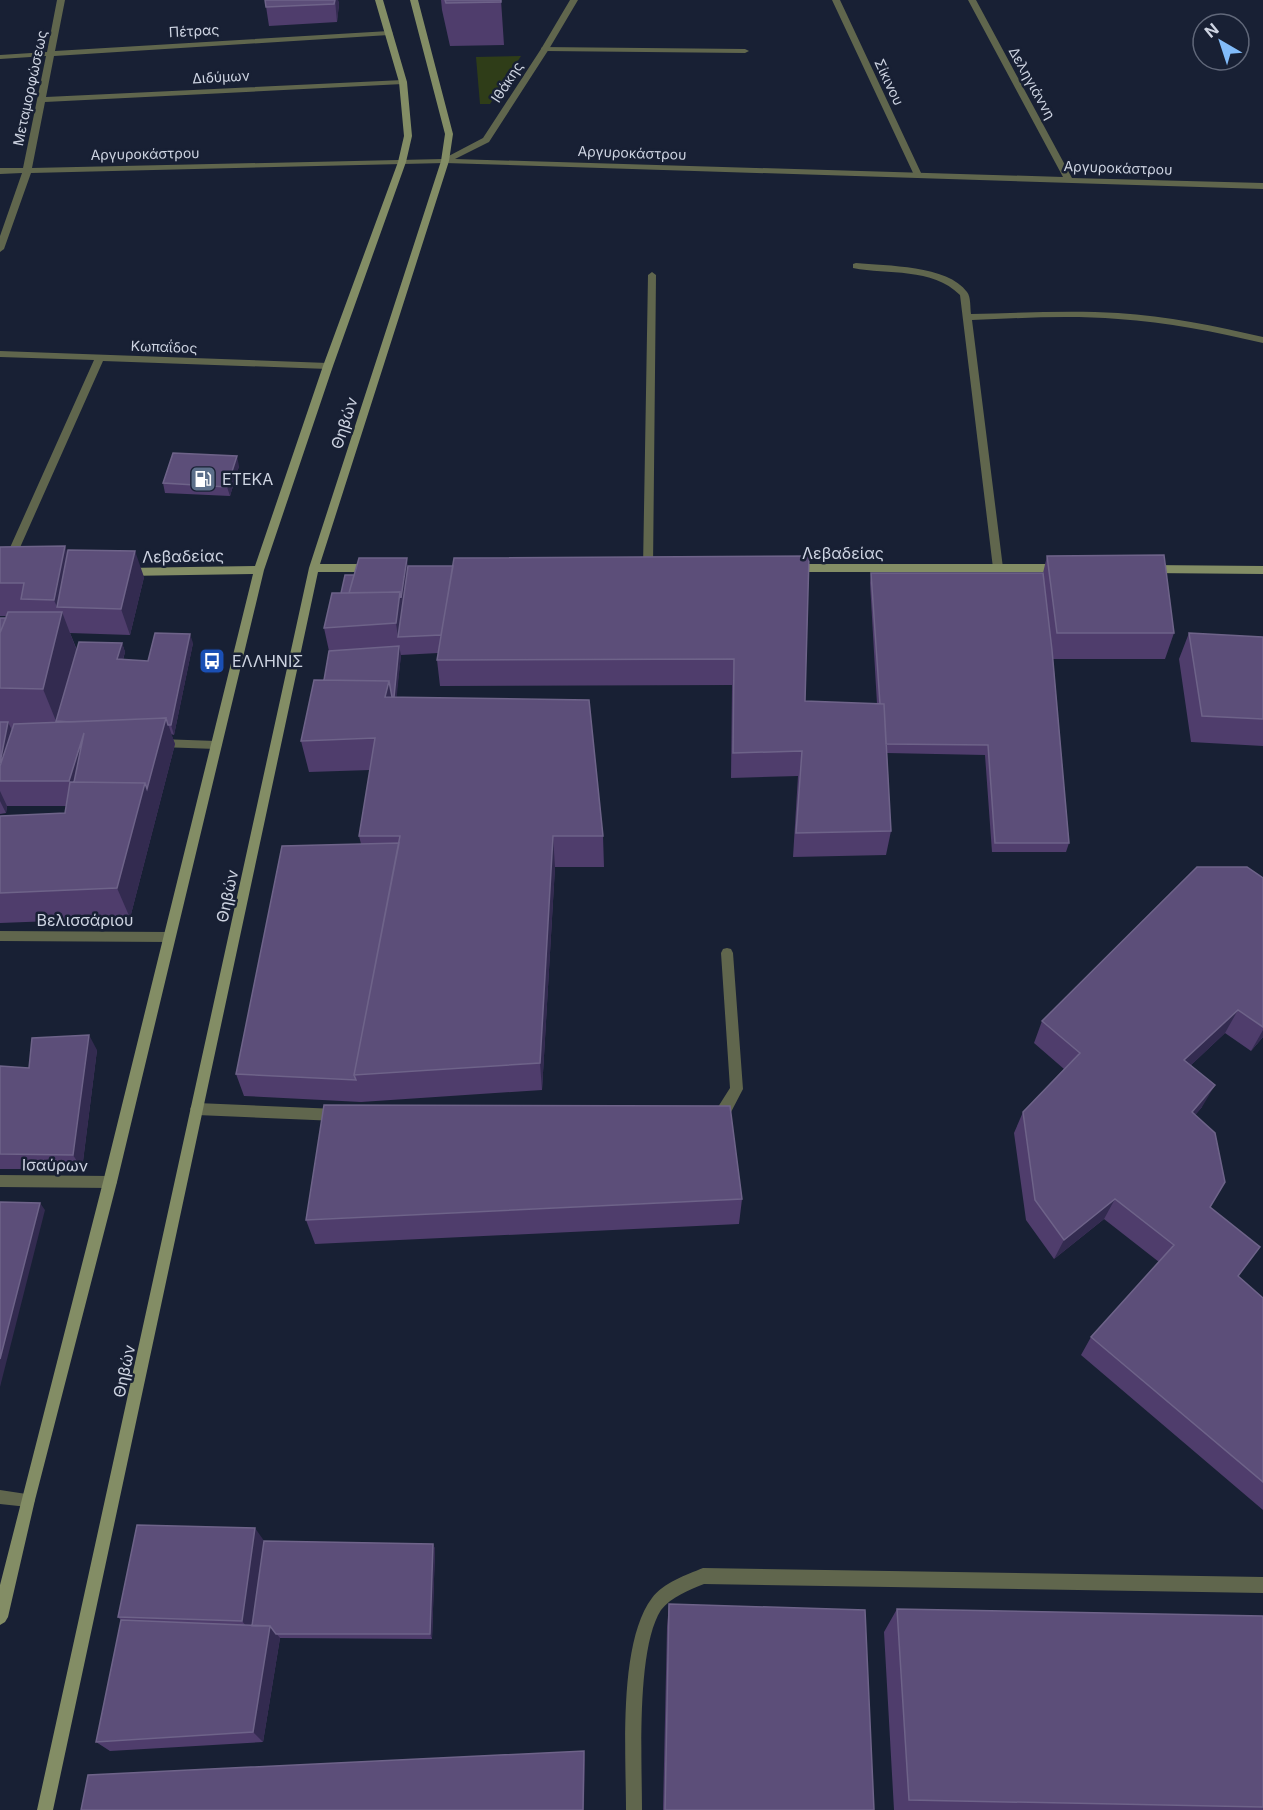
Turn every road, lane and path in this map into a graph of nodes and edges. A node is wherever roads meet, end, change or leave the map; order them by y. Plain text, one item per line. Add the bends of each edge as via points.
1 (61, 0) edge
2 (380, 0) edge
3 (414, 0) edge
4 (574, 0) edge
5 (836, 0) edge
6 (972, 0) edge
7 (389, 33) junction
8 (545, 49) junction
9 (745, 51) dead end
10 (51, 54) junction
11 (0, 57) edge
12 (403, 82) junction
13 (41, 100) junction
14 (445, 161) junction
15 (402, 162) junction
16 (0, 171) edge
17 (27, 171) junction
18 (918, 175) junction
19 (1069, 180) junction
20 (1263, 186) edge
21 (0, 249) edge
22 (856, 266) dead end
23 (652, 275) dead end
24 (967, 317) junction
25 (1263, 340) edge
26 (0, 354) edge
27 (100, 358) junction
28 (328, 366) junction
29 (314, 568) junction
30 (384, 568) edge
31 (636, 568) edge
32 (648, 568) junction
33 (659, 568) edge
34 (776, 568) edge
35 (998, 568) junction
36 (1067, 568) edge
37 (1136, 569) edge
38 (259, 570) junction
39 (1263, 570) edge
40 (108, 572) edge
41 (3, 573) edge
42 (151, 743) edge
43 (216, 745) junction
44 (0, 936) edge
45 (169, 937) junction
46 (727, 953) dead end
47 (197, 1109) junction
48 (348, 1115) edge
49 (703, 1124) edge
50 (0, 1181) edge
51 (110, 1182) junction
52 (0, 1497) edge
53 (27, 1500) junction
54 (1263, 1585) edge
55 (0, 1617) edge
56 (45, 1810) edge
57 (634, 1810) edge

1 - 10 street, Μεταμορφώσεως
2 - 7 main road, Θηβών
3 - 14 main road, Θηβών via 449,134
4 - 8 street, Ιθάκης
5 - 18 street, Σίκινου
6 - 19 street, Δεληγιάννη
7 - 10 street, Πέτρας
7 - 12 main road, Θηβών
8 - 9 street
8 - 14 street, Ιθάκης via 486,140
10 - 11 street, Πέτρας
10 - 13 street, Μεταμορφώσεως
12 - 13 street, Διδύμων
12 - 15 main road, Θηβών via 408,136
13 - 17 street, Μεταμορφώσεως
14 - 15 street, Αργυροκάστρου
14 - 18 street, Αργυροκάστρου
14 - 29 main road, Θηβών
15 - 17 street, Αργυροκάστρου
15 - 28 main road, Θηβών
16 - 17 street, Αργυροκάστρου
17 - 21 street, Μεταμορφώσεως
18 - 19 street, Αργυροκάστρου
19 - 20 street, Αργυροκάστρου
22 - 24 street via 949,280 964,294
23 - 32 street
24 - 25 street via 1104,315 1203,327
24 - 35 street
26 - 27 street, Κωπαΐδος
27 - 28 street, Κωπαΐδος
27 - 41 street
28 - 38 main road, Θηβών
29 - 30 main road
29 - 47 main road, Θηβών
31 - 32 main road
32 - 33 main road
34 - 35 main road, Λεβαδείας
35 - 36 main road, Λεβαδείας
37 - 39 main road
38 - 40 main road, Λεβαδείας
38 - 43 main road, Θηβών
42 - 43 street
43 - 45 main road, Θηβών
44 - 45 street, Βελισσάριου
45 - 51 main road, Θηβών
46 - 49 street via 737,1089 714,1122
47 - 48 street
47 - 56 main road, Θηβών
50 - 51 street, Ισαύρων
51 - 53 main road, Θηβών
52 - 53 street
53 - 55 main road, Θηβών
54 - 57 street via 703,1576 671,1591 656,1604 646,1623 638,1658

